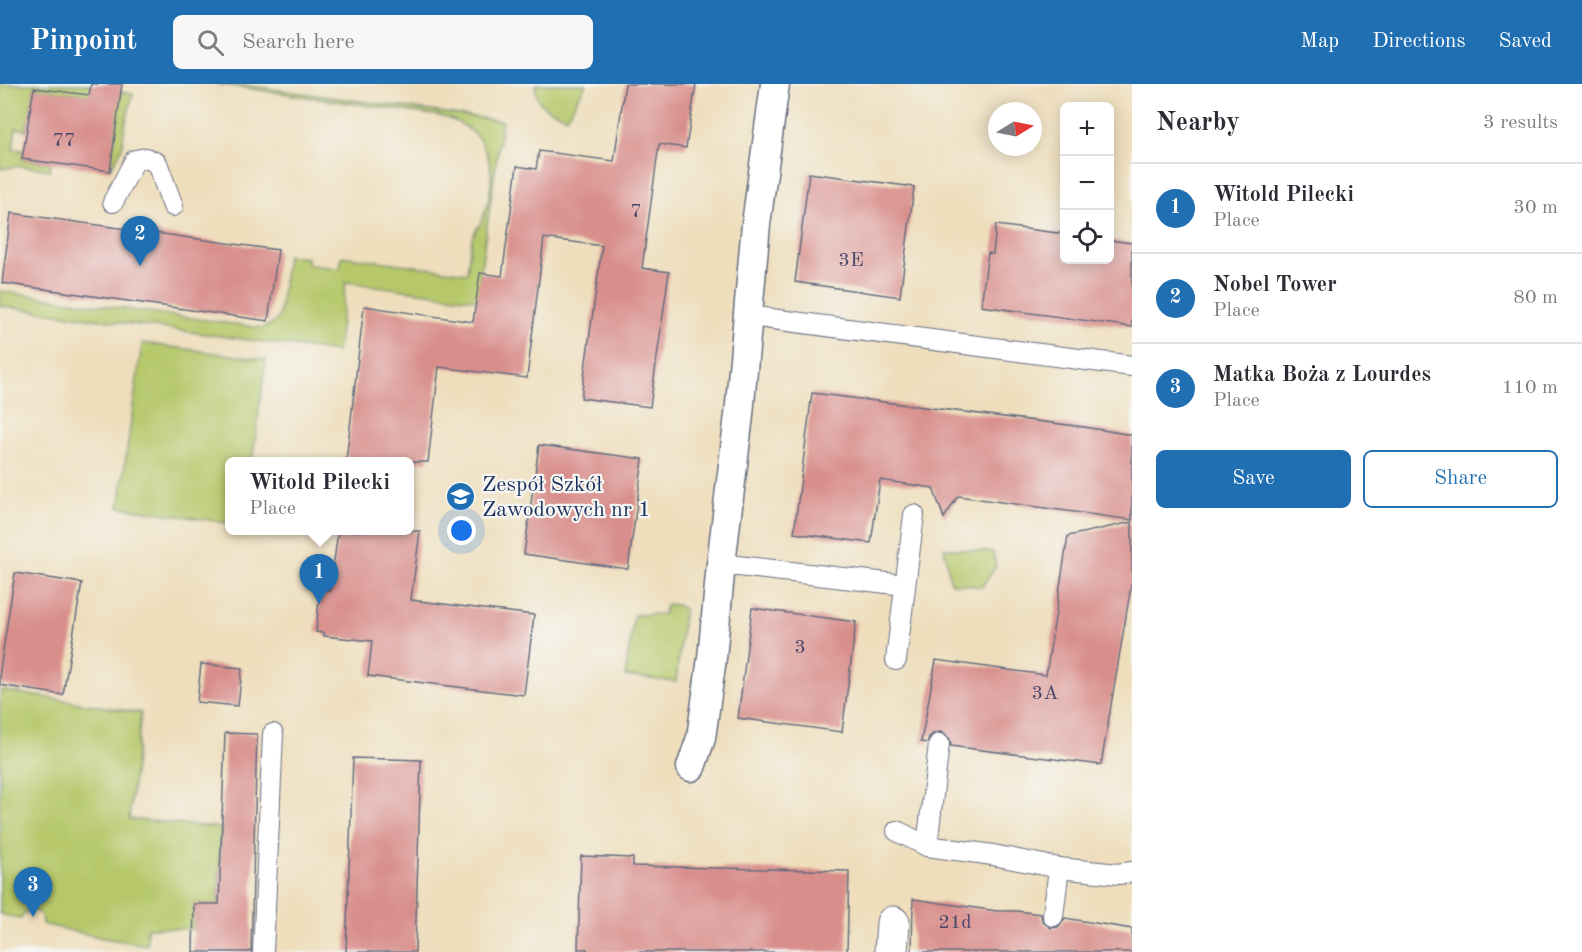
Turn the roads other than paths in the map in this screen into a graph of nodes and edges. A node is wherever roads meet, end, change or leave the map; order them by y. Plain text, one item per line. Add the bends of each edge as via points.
1 (775, 84) edge
2 (113, 202) dead end
3 (173, 206) dead end
4 (749, 315) junction
5 (1132, 366) edge
6 (914, 515) dead end
7 (721, 564) junction
8 (906, 585) junction
9 (896, 660) dead end
10 (273, 734) dead end
11 (939, 744) dead end
12 (691, 767) dead end
13 (897, 831) dead end
14 (927, 846) junction
15 (1059, 868) junction
16 (1132, 872) edge
17 (1053, 916) dead end
18 (263, 952) edge

1 - 4 street via 756,224
2 - 3 lane via 135,160 146,158 157,163
4 - 5 lane
4 - 7 street
6 - 8 lane
7 - 8 lane
7 - 12 street via 702,738
8 - 9 lane
10 - 18 lane
11 - 14 lane
13 - 14 lane
14 - 15 lane
15 - 16 lane
15 - 17 lane

